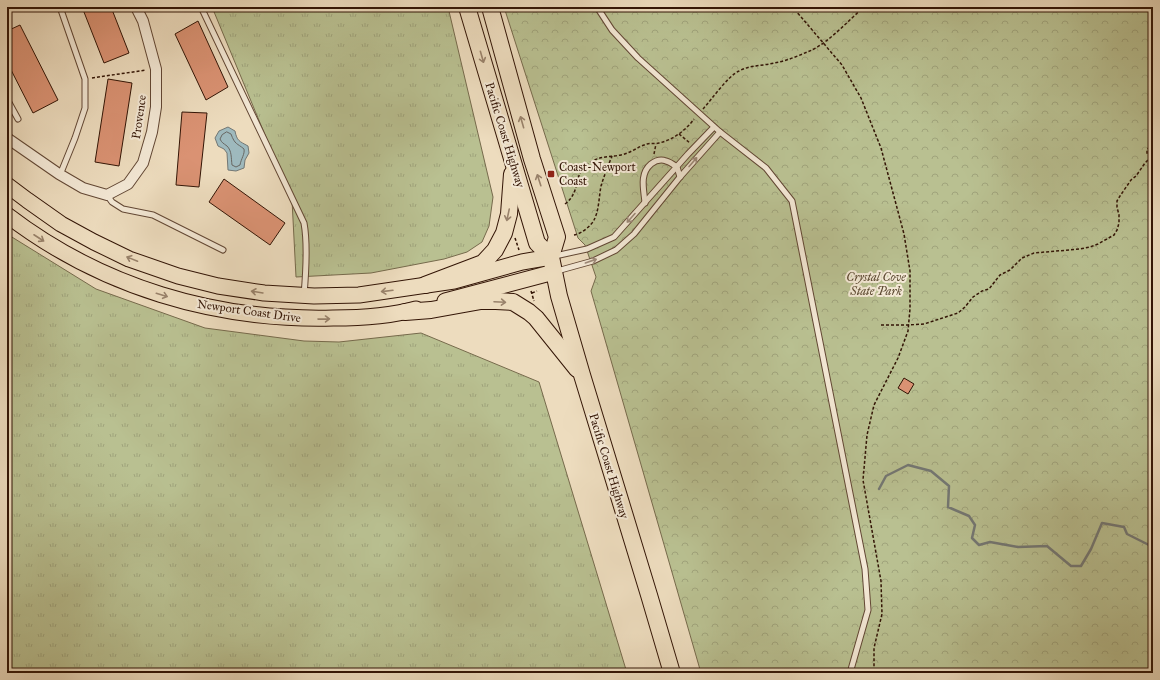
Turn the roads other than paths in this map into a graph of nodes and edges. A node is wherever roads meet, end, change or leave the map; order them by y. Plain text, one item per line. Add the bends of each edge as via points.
1 (60, 7) edge
2 (136, 7) edge
3 (201, 7) edge
4 (467, 7) edge
5 (490, 7) edge
6 (597, 7) edge
7 (7, 99) edge
8 (18, 119) dead end
9 (714, 127) junction
10 (720, 132) junction
11 (7, 138) edge
12 (513, 162) junction
13 (677, 167) junction
14 (59, 174) junction
15 (680, 177) junction
16 (7, 185) edge
17 (107, 195) junction
18 (645, 203) junction
19 (7, 216) edge
20 (223, 250) dead end
21 (552, 264) junction
22 (425, 285) junction
23 (304, 296) junction
24 (405, 312) junction
25 (582, 375) junction
26 (672, 673) edge
27 (850, 673) edge

1 - 14 lane via 85,79 85,108
2 - 17 street, Provence via 156,69 156,107 143,163 128,184
3 - 23 lane via 304,223
4 -> 12 highway, Pacific Coast Highway
21 -> 5 highway, Pacific Coast Highway via 557,237 532,160
6 - 9 lane via 612,30 638,58
7 - 8 lane
9 - 10 lane
9 - 13 lane
15 -> 10 lane
10 - 27 lane via 766,168 792,201 865,569 868,610
11 - 14 street
12 - 21 highway, Pacific Coast Highway via 537,243
12 -> 22 highway via 509,214 504,233 495,250 483,264
13 - 15 lane
13 - 18 lane
13 - 18 lane via 659,160 648,166 643,182
14 - 17 street via 83,188
21 -> 15 lane via 593,261 616,250 634,234
23 -> 16 main road, Newport Coast Drive via 218,286 178,276 129,258 61,224
17 - 20 lane via 123,209 152,215
18 -> 21 lane via 614,237
19 -> 24 main road, Newport Coast Drive via 49,245 112,277 138,288 205,307 304,319 353,318
21 - 22 main road, Newport Coast Drive via 522,262 454,281
21 - 24 main road, Newport Coast Drive
21 - 25 highway, Pacific Coast Highway
22 -> 23 main road, Newport Coast Drive via 359,295
24 -> 25 highway via 481,301 513,302 536,318
25 - 26 highway, Pacific Coast Highway

